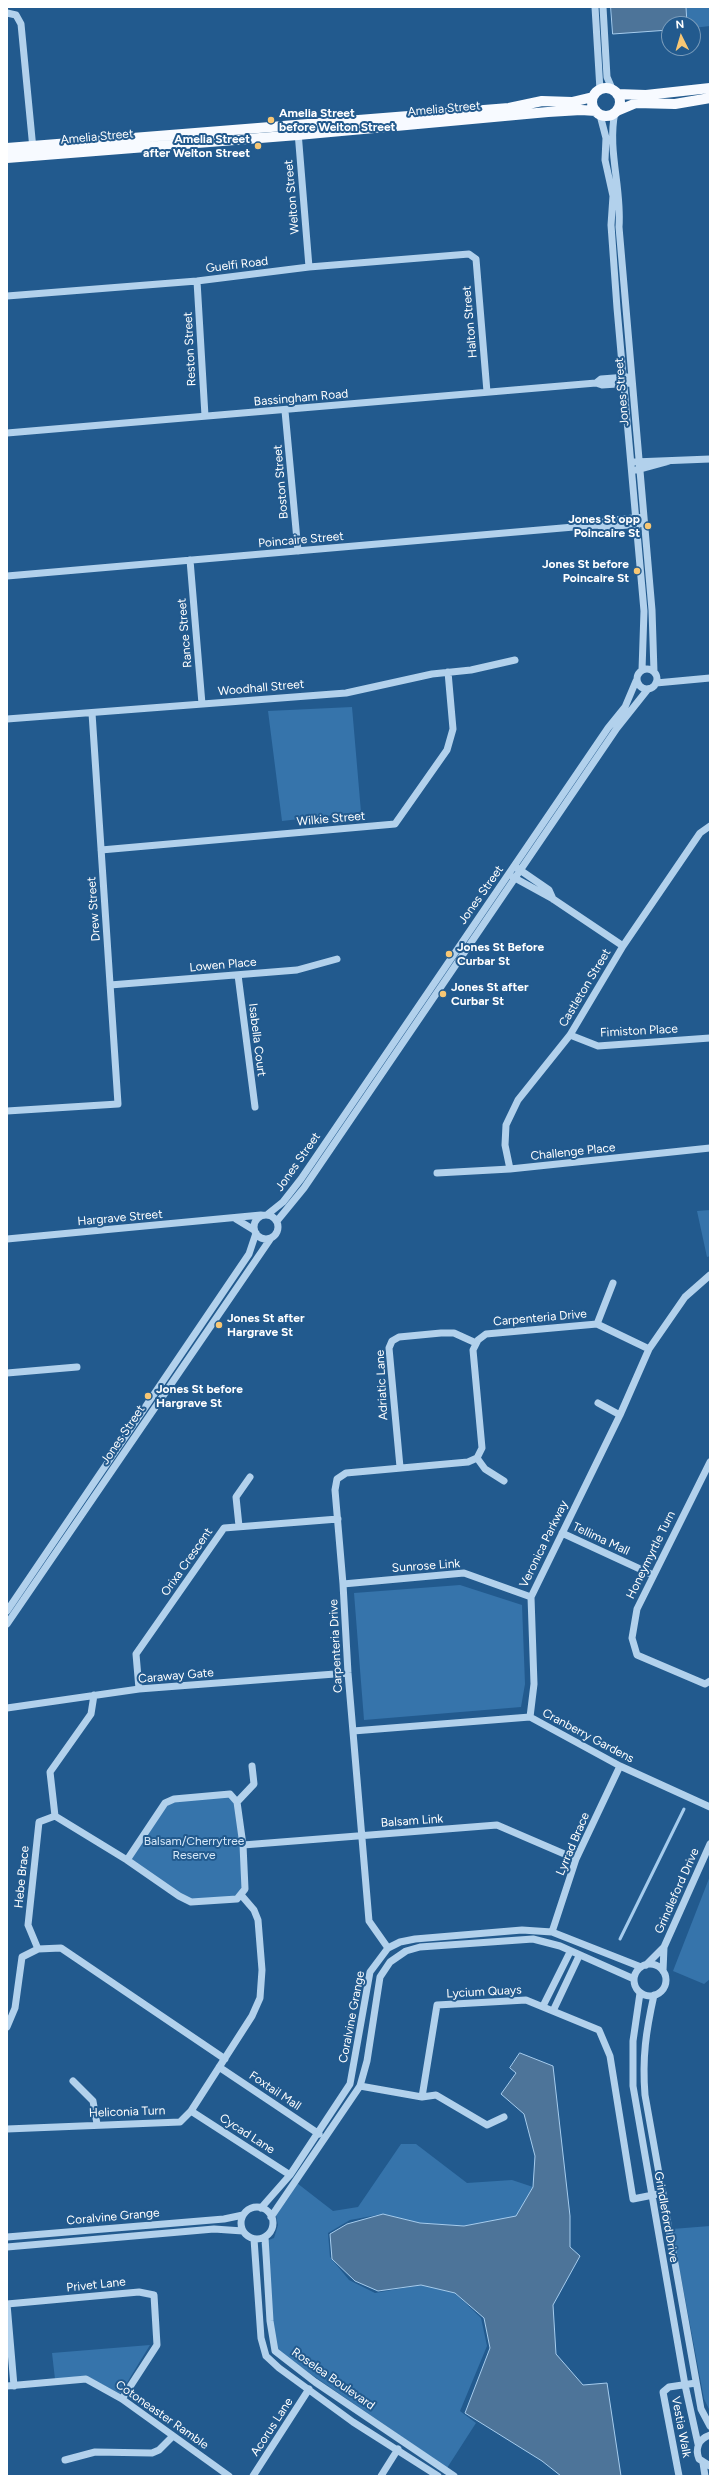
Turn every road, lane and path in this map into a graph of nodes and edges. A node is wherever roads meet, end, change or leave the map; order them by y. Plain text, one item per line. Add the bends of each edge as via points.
1 (595, 7) edge
2 (603, 7) edge
3 (7, 13) edge
4 (710, 88) edge
5 (615, 92) junction
6 (597, 93) junction
7 (710, 98) edge
8 (616, 111) junction
9 (598, 113) junction
10 (298, 131) junction
11 (7, 148) edge
12 (33, 151) junction
13 (7, 158) edge
14 (469, 254) joint
15 (309, 267) junction
16 (197, 281) junction
17 (7, 296) edge
18 (632, 380) junction
19 (623, 381) junction
20 (488, 392) junction
21 (285, 411) junction
22 (205, 416) junction
23 (7, 433) edge
24 (710, 459) edge
25 (671, 461) junction
26 (630, 462) junction
27 (639, 462) junction
28 (639, 470) junction
29 (631, 471) junction
30 (640, 521) junction
31 (298, 551) junction
32 (190, 560) junction
33 (7, 576) edge
34 (515, 660) dead end
35 (642, 670) junction
36 (448, 672) junction
37 (654, 672) junction
38 (710, 678) edge
39 (636, 681) junction
40 (656, 683) junction
41 (648, 689) junction
42 (202, 704) junction
43 (92, 713) junction
44 (7, 719) edge
45 (710, 826) edge
46 (101, 850) junction
47 (517, 868) junction
48 (512, 876) junction
49 (553, 899) junction
50 (623, 946) junction
51 (337, 959) dead end
52 (238, 975) junction
53 (110, 985) junction
54 (570, 1035) junction
55 (710, 1038) edge
56 (255, 1107) dead end
57 (7, 1112) edge
58 (710, 1148) edge
59 (510, 1169) junction
60 (438, 1173) dead end
61 (265, 1215) junction
62 (235, 1219) junction
63 (277, 1220) junction
64 (255, 1231) junction
65 (271, 1238) junction
66 (7, 1239) edge
67 (710, 1275) edge
68 (613, 1283) dead end
69 (597, 1324) junction
70 (476, 1343) junction
71 (649, 1349) junction
72 (77, 1367) dead end
73 (7, 1373) edge
74 (598, 1403) dead end
75 (620, 1415) junction
76 (477, 1458) junction
77 (710, 1462) edge
78 (400, 1467) junction
79 (250, 1477) dead end
80 (504, 1481) dead end
81 (338, 1519) junction
82 (239, 1526) junction
83 (562, 1533) junction
84 (653, 1575) junction
85 (343, 1584) junction
86 (531, 1597) junction
87 (7, 1611) edge
88 (7, 1624) edge
89 (348, 1673) junction
90 (710, 1681) edge
91 (139, 1689) junction
92 (94, 1695) junction
93 (7, 1708) edge
94 (530, 1717) junction
95 (352, 1731) junction
96 (252, 1766) dead end
97 (620, 1766) junction
98 (237, 1802) junction
99 (710, 1807) edge
100 (55, 1816) junction
101 (363, 1835) junction
102 (710, 1844) edge
103 (243, 1845) junction
104 (576, 1859) junction
105 (127, 1860) junction
106 (242, 1896) junction
107 (552, 1932) junction
108 (664, 1947) junction
109 (388, 1948) junction
110 (38, 1950) junction
111 (570, 1952) junction
112 (579, 1956) junction
113 (644, 1966) junction
114 (663, 1971) junction
115 (634, 1979) junction
116 (640, 1993) junction
117 (654, 1995) junction
118 (543, 2006) junction
119 (553, 2011) junction
120 (7, 2027) edge
121 (225, 2059) junction
122 (219, 2067) junction
123 (73, 2081) dead end
124 (360, 2086) junction
125 (422, 2097) junction
126 (191, 2111) junction
127 (504, 2117) dead end
128 (97, 2124) junction
129 (7, 2129) edge
130 (319, 2134) junction
131 (290, 2175) junction
132 (663, 2194) junction
133 (652, 2197) junction
134 (261, 2208) junction
135 (243, 2215) junction
136 (271, 2217) junction
137 (243, 2231) junction
138 (7, 2237) edge
139 (265, 2237) junction
140 (254, 2239) junction
141 (7, 2247) edge
142 (696, 2383) junction
143 (685, 2385) junction
144 (11, 2386) edge
145 (309, 2389) junction
146 (122, 2399) junction
147 (710, 2426) edge
148 (710, 2435) edge
149 (173, 2436) junction
150 (698, 2444) junction
151 (398, 2449) junction
152 (65, 2460) dead end
153 (706, 2465) edge
154 (229, 2476) edge
155 (253, 2476) edge
156 (380, 2476) edge
157 (438, 2476) edge
158 (454, 2476) edge
159 (679, 2476) edge
160 (706, 2476) edge

1 - 6 street
2 - 5 street via 607,77
3 - 12 street via 16,15 21,24
4 - 5 main road via 646,95
5 - 6 main road
5 - 8 main road via 620,101
6 - 9 main road via 592,105
6 - 10 main road, Amelia Street via 572,102 536,102 509,108
7 - 8 main road via 675,104 636,103
8 - 9 main road via 608,116
8 - 18 street, Jones Street via 614,160 620,193 619,227
9 - 10 main road, Amelia Street via 548,112
9 - 19 street, Jones Street via 606,138 605,160 613,196 612,239
10 - 12 main road, Amelia Street
10 - 15 street, Welton Street
11 - 12 main road, Amelia Street
12 - 13 main road, Amelia Street
14 - 15 street, Guelfi Road
14 - 20 street, Halton Street via 476,259
15 - 16 street, Guelfi Road
16 - 17 street, Guelfi Road
16 - 22 street, Reston Street
18 - 19 street, Bassingham Road
18 - 27 street, Jones Street
19 - 20 street, Bassingham Road via 602,385 596,383
19 - 26 street, Jones Street
20 - 21 street, Bassingham Road
21 - 22 street, Bassingham Road
21 - 31 street, Boston Street
22 - 23 street, Bassingham Road
24 - 25 street
25 - 27 street
25 - 28 street
26 - 27 street
26 - 29 street, Jones Street
27 - 28 street, Jones Street
28 - 29 street
28 - 30 street, Jones Street
29 - 30 street, Jones Street
30 - 31 street, Poincaire Street via 606,527 597,525
30 - 35 street, Jones Street via 644,611
30 - 37 street, Jones Street via 652,610
31 - 32 street, Poincaire Street
32 - 33 street, Poincaire Street
32 - 42 street, Rance Street
34 - 36 street, Woodhall Street via 471,670
35 - 37 street
35 - 39 street, Jones Street via 637,674
36 - 42 street, Woodhall Street via 346,693
36 - 46 street, Wilkie Street via 453,729 447,750 395,824
37 - 40 street, Jones Street via 657,677
38 - 40 street
39 - 41 street via 642,688
39 - 47 street, Jones Street via 625,707 608,728
40 - 41 street, Jones Street
41 - 47 street, Jones Street
42 - 43 street, Woodhall Street
43 - 44 street, Woodhall Street
43 - 46 street, Drew Street
45 - 50 street, Castleton Street via 700,833
46 - 53 street, Drew Street
47 - 48 street, Jones Street
47 - 49 street via 549,890
48 - 49 street
48 - 61 street, Jones Street via 291,1193
48 - 63 street, Jones Street via 304,1188
49 - 50 street
50 - 54 street, Castleton Street
51 - 52 street, Lowen Place via 297,970
52 - 53 street, Lowen Place
52 - 56 street, Isabella Court
53 - 57 street, Drew Street via 118,1104
54 - 55 street, Fimiston Place via 598,1046
54 - 59 street, Castleton Street via 518,1100 506,1125 505,1145
58 - 59 street, Challenge Place
59 - 60 street, Challenge Place
61 - 62 street, Hargrave Street
61 - 63 street
61 - 64 street, Jones Street via 254,1222
62 - 64 street
62 - 66 street, Hargrave Street
63 - 65 street, Jones Street via 277,1233
64 - 65 street via 262,1239
64 - 87 street, Jones Street via 249,1254
65 - 88 street, Jones Street
67 - 71 street, Veronica Parkway via 685,1297
68 - 69 street
69 - 70 street, Carpenteria Drive via 486,1334
69 - 71 street, Carpenteria Drive
70 - 76 street via 473,1350 482,1448
70 - 78 street, Adriatic Lane via 454,1333 399,1337 392,1341 389,1348
71 - 75 street, Veronica Parkway
72 - 73 street
74 - 75 street
75 - 83 street, Veronica Parkway
76 - 78 street, Carpenteria Drive via 468,1462
76 - 80 street via 485,1469
77 - 84 street, Honeymyrtle Turn
78 - 81 street, Carpenteria Drive via 346,1473 337,1479 335,1490
79 - 82 street via 236,1497
81 - 82 street, Orixa Crescent
81 - 85 street, Carpenteria Drive
82 - 91 street, Orixa Crescent via 224,1528 136,1654
83 - 84 street, Tellima Mall
83 - 86 street, Veronica Parkway
84 - 90 street, Honeymyrtle Turn via 637,1609 632,1638 637,1655 705,1684
85 - 86 street, Sunrose Link via 464,1573
85 - 89 street, Carpenteria Drive
86 - 94 street, Veronica Parkway via 534,1684
89 - 91 street, Caraway Gate
89 - 95 street, Carpenteria Drive
91 - 92 street, Caraway Gate
92 - 93 street, Caraway Gate
92 - 100 street via 91,1714 50,1772
94 - 95 street, Cranberry Gardens
94 - 97 street, Cranberry Gardens
95 - 101 street, Carpenteria Drive
96 - 98 street via 254,1784
97 - 99 street, Cranberry Gardens
97 - 104 street, Lyrrad Brace
98 - 103 street
98 - 105 street via 230,1794 174,1799 165,1803
100 - 105 street
100 - 110 street, Hebe Brace via 39,1822 28,1926
101 - 103 street, Balsam Link
101 - 104 street, Balsam Link via 498,1826
101 - 109 street, Carpenteria Drive via 369,1920
102 - 108 street, Grindleford Drive
103 - 106 street via 245,1889
104 - 107 street, Lyrrad Brace
105 - 106 street via 191,1902 237,1899
106 - 121 street, Heliconia Turn via 254,1910 258,1920 262,1970 260,1998 252,2016
107 - 109 street via 522,1930 422,1938 400,1942
107 - 113 street
108 - 113 street, Grindleford Drive
108 - 114 street, Grindleford Drive
109 - 130 street, Coralvine Grange via 370,1972 350,2084
110 - 120 street via 22,1957 15,2008
110 - 121 street via 61,1948
111 - 112 street, Coralvine Grange
111 - 118 street
111 - 124 street, Coralvine Grange via 560,1946 533,1939 519,1939 420,1947 398,1956 390,1962 380,1977 367,2061
112 - 115 street, Coralvine Grange
112 - 119 street
113 - 114 street via 655,1966
113 - 115 street, Grindleford Drive
114 - 117 street, Grindleford Drive via 665,1985
115 - 116 street
116 - 117 street
116 - 133 street, Grindleford Drive via 631,2062 639,2130
117 - 132 street, Grindleford Drive via 645,2031 643,2070 645,2095
118 - 119 street, Lycium Quays
118 - 125 street, Lycium Quays via 526,2000 437,2005
119 - 133 street, Lycium Quays via 599,2030 610,2056 633,2199
121 - 122 street, Heliconia Turn
122 - 126 street, Heliconia Turn
122 - 130 street, Foxtail Mall
123 - 128 street via 93,2101
124 - 125 street
124 - 136 street, Coralvine Grange
125 - 127 street via 436,2095 487,2125
126 - 128 street, Heliconia Turn via 180,2122
126 - 131 street, Cycad Lane
128 - 129 street, Heliconia Turn
130 - 131 street, Coralvine Grange
131 - 134 street, Coralvine Grange
132 - 133 street, Lycium Quays
132 - 142 street, Grindleford Drive
133 - 143 street, Grindleford Drive
134 - 135 street, Coralvine Grange via 250,2209
134 - 136 street
135 - 137 street
135 - 138 street, Coralvine Grange
136 - 139 street, Coralvine Grange via 272,2229
137 - 140 street
137 - 141 street, Coralvine Grange via 214,2229
139 - 140 street
139 - 158 street, Roselea Boulevard via 270,2321 275,2351 315,2382
140 - 145 street, Roselea Boulevard via 263,2350 279,2368
142 - 143 street, Vestia Walk
142 - 147 street, Grindleford Drive via 701,2409
143 - 150 street, Grindleford Drive
143 - 159 street, Vestia Walk via 669,2387 663,2392
144 - 146 street, Cotoneaster Ramble via 86,2379
144 - 146 street, Privet Lane via 7,2304 139,2292 154,2295 157,2345
145 - 151 street, Roselea Boulevard via 353,2422
145 - 155 street, Acorus Lane
146 - 149 street, Cotoneaster Ramble
148 - 150 street
149 - 152 street via 160,2450 152,2453 95,2452
149 - 154 street, Cotoneaster Ramble
150 - 153 street, Grindleford Drive via 697,2454
151 - 156 street
151 - 157 street, Roselea Boulevard
153 - 160 street

